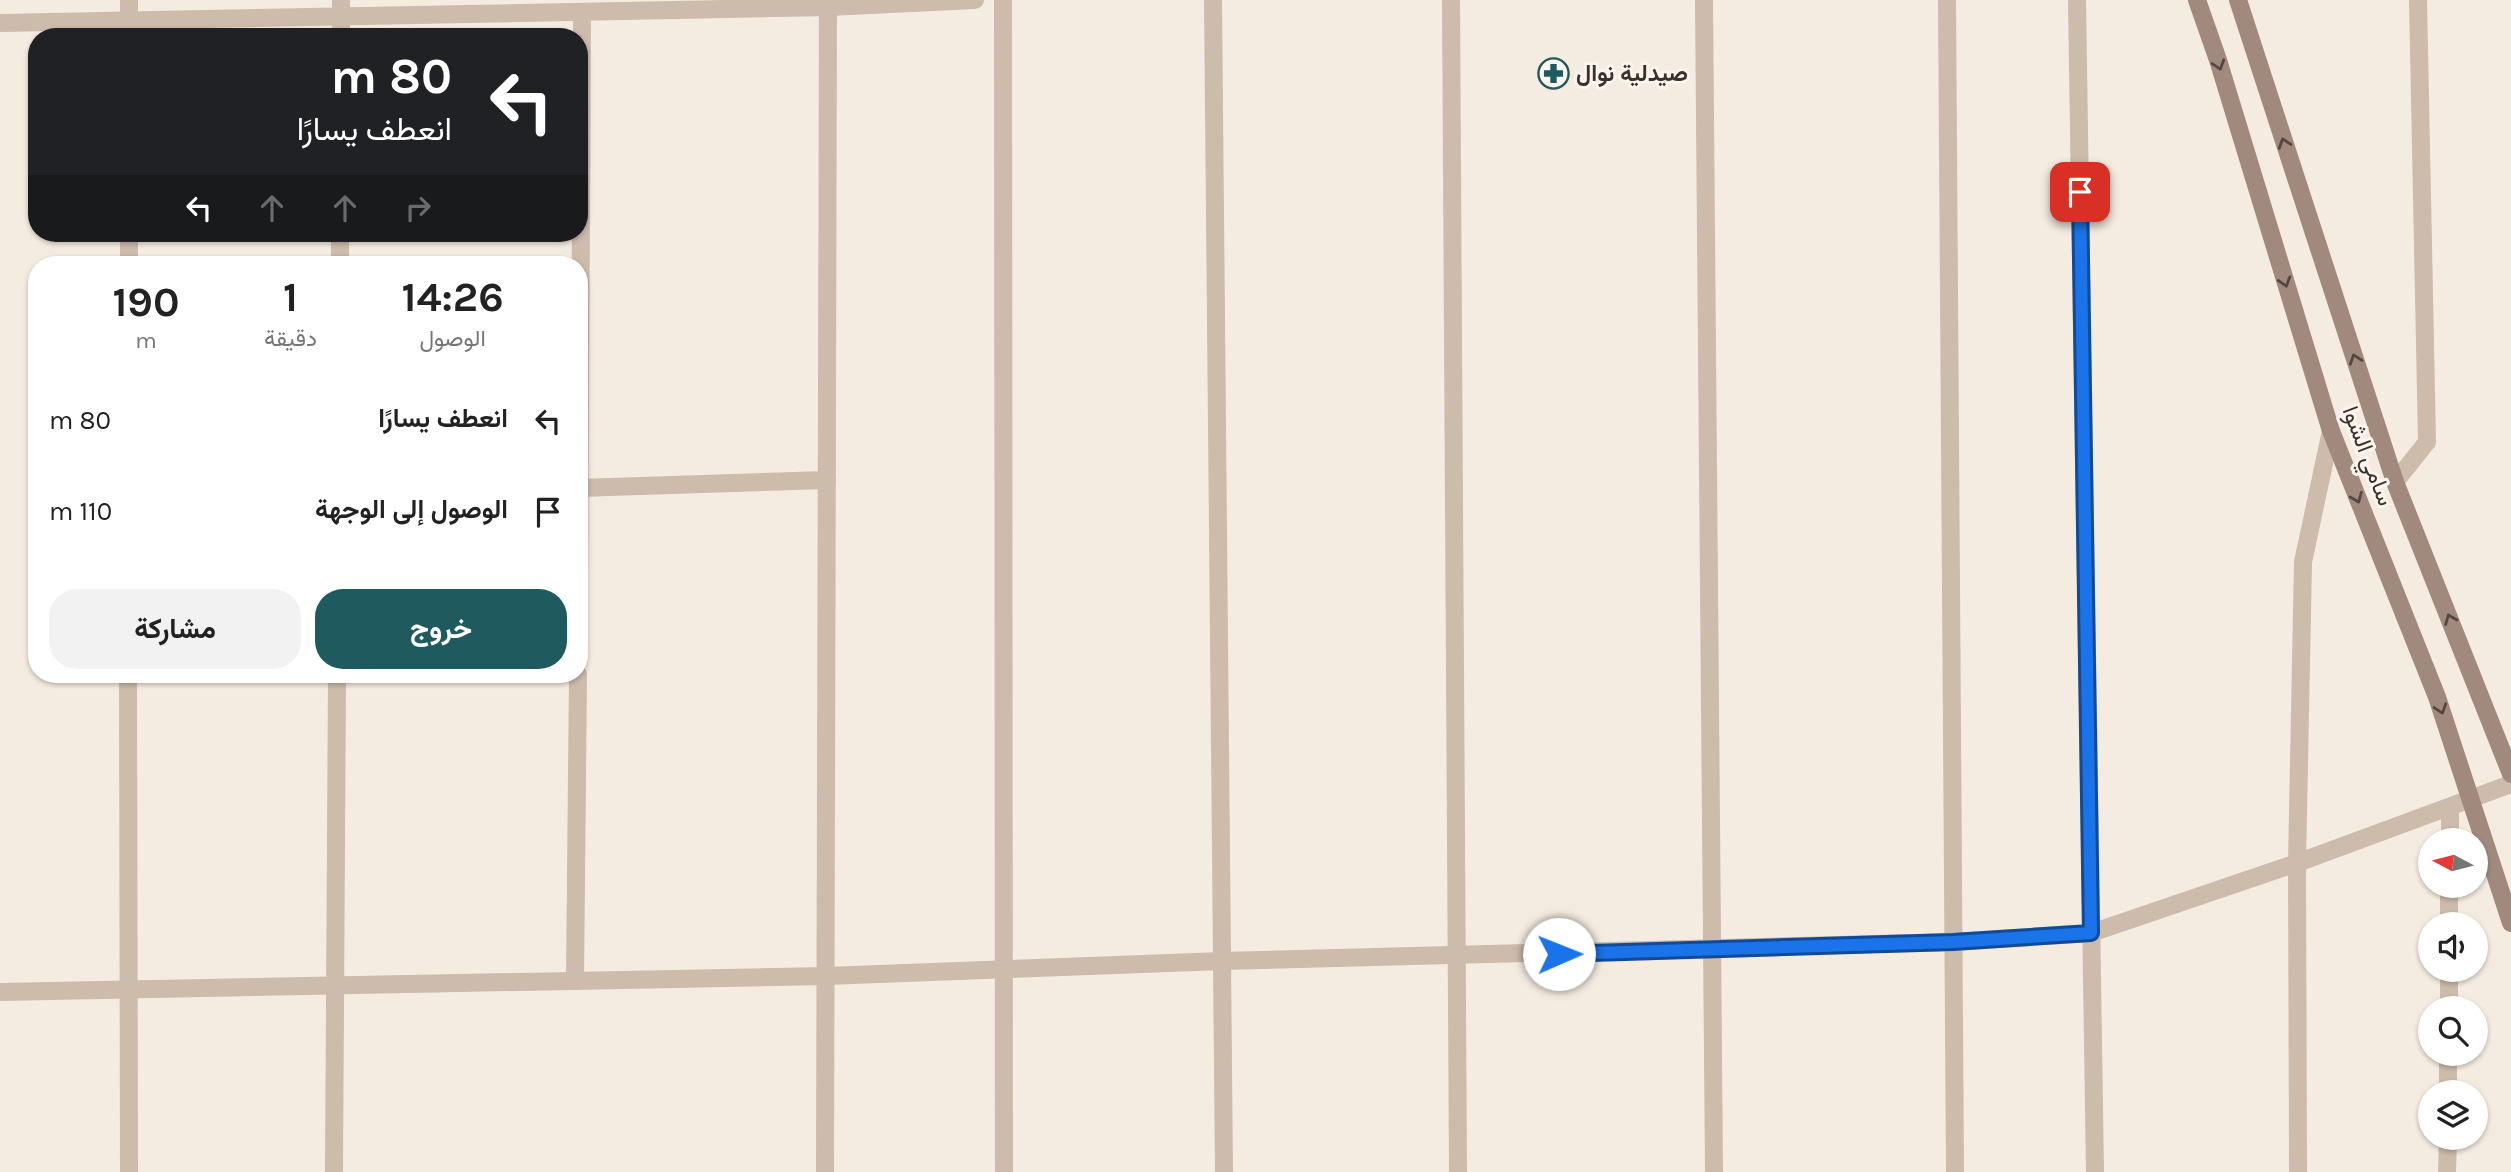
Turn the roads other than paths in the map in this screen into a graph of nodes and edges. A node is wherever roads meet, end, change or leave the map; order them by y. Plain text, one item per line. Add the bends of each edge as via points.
1 (129, 0) edge
2 (975, 0) edge
3 (1003, 0) edge
4 (1213, 0) edge
5 (1451, 0) edge
6 (1704, 0) edge
7 (1947, 0) edge
8 (2077, 0) edge
9 (2197, 0) edge
10 (2238, 0) edge
11 (2418, 0) edge
12 (828, 3) edge
13 (341, 9) edge
14 (582, 12) junction
15 (0, 23) edge
16 (108, 28) edge
17 (129, 28) edge
18 (140, 28) edge
19 (341, 28) edge
20 (582, 28) edge
21 (2331, 431) junction
22 (827, 480) junction
23 (2395, 482) junction
24 (588, 488) edge
25 (128, 683) edge
26 (337, 683) edge
27 (578, 683) edge
28 (2511, 774) edge
29 (2511, 784) edge
30 (2470, 800) junction
31 (2450, 808) junction
32 (2450, 828) edge
33 (2297, 863) junction
34 (2511, 923) edge
35 (2091, 933) junction
36 (1953, 942) junction
37 (1713, 950) junction
38 (1457, 956) junction
39 (1222, 961) junction
40 (1004, 969) junction
41 (826, 976) junction
42 (575, 981) junction
43 (335, 985) junction
44 (127, 990) junction
45 (0, 992) edge
46 (2448, 1150) edge
47 (129, 1172) edge
48 (334, 1172) edge
49 (825, 1172) edge
50 (1004, 1172) edge
51 (1224, 1172) edge
52 (1458, 1172) edge
53 (1714, 1172) edge
54 (1955, 1172) edge
55 (2095, 1172) edge
56 (2298, 1172) edge
57 (2447, 1172) edge

1 - 17 street
2 - 12 street
3 - 40 street
4 - 39 street
5 - 38 street
6 - 37 street
7 - 36 street
8 - 35 street
9 -> 21 main road, سامي الشوا
23 -> 10 main road, سامي الشوا
11 - 23 street via 2427,442
12 - 14 street
12 - 22 street
13 - 14 street
13 - 18 street
13 - 19 street
14 - 20 street
15 - 16 street
21 -> 30 main road, سامي الشوا via 2437,697
21 - 33 street via 2303,562
22 - 24 street
22 - 41 street
28 -> 23 main road, سامي الشوا
25 - 44 street
26 - 43 street
27 - 42 street
29 - 30 street
30 - 31 street
30 - 34 main road, سامي الشوا
31 - 32 street
31 - 33 street
33 - 35 street
33 - 56 street
35 - 36 street
35 - 55 street
36 - 37 street
36 - 54 street
37 - 38 street
37 - 53 street
38 - 39 street
38 - 52 street
39 - 40 street
39 - 51 street
40 - 41 street
40 - 50 street
41 - 42 street
41 - 49 street
42 - 43 street
43 - 44 street
43 - 48 street
44 - 45 street
44 - 47 street
46 - 57 street

